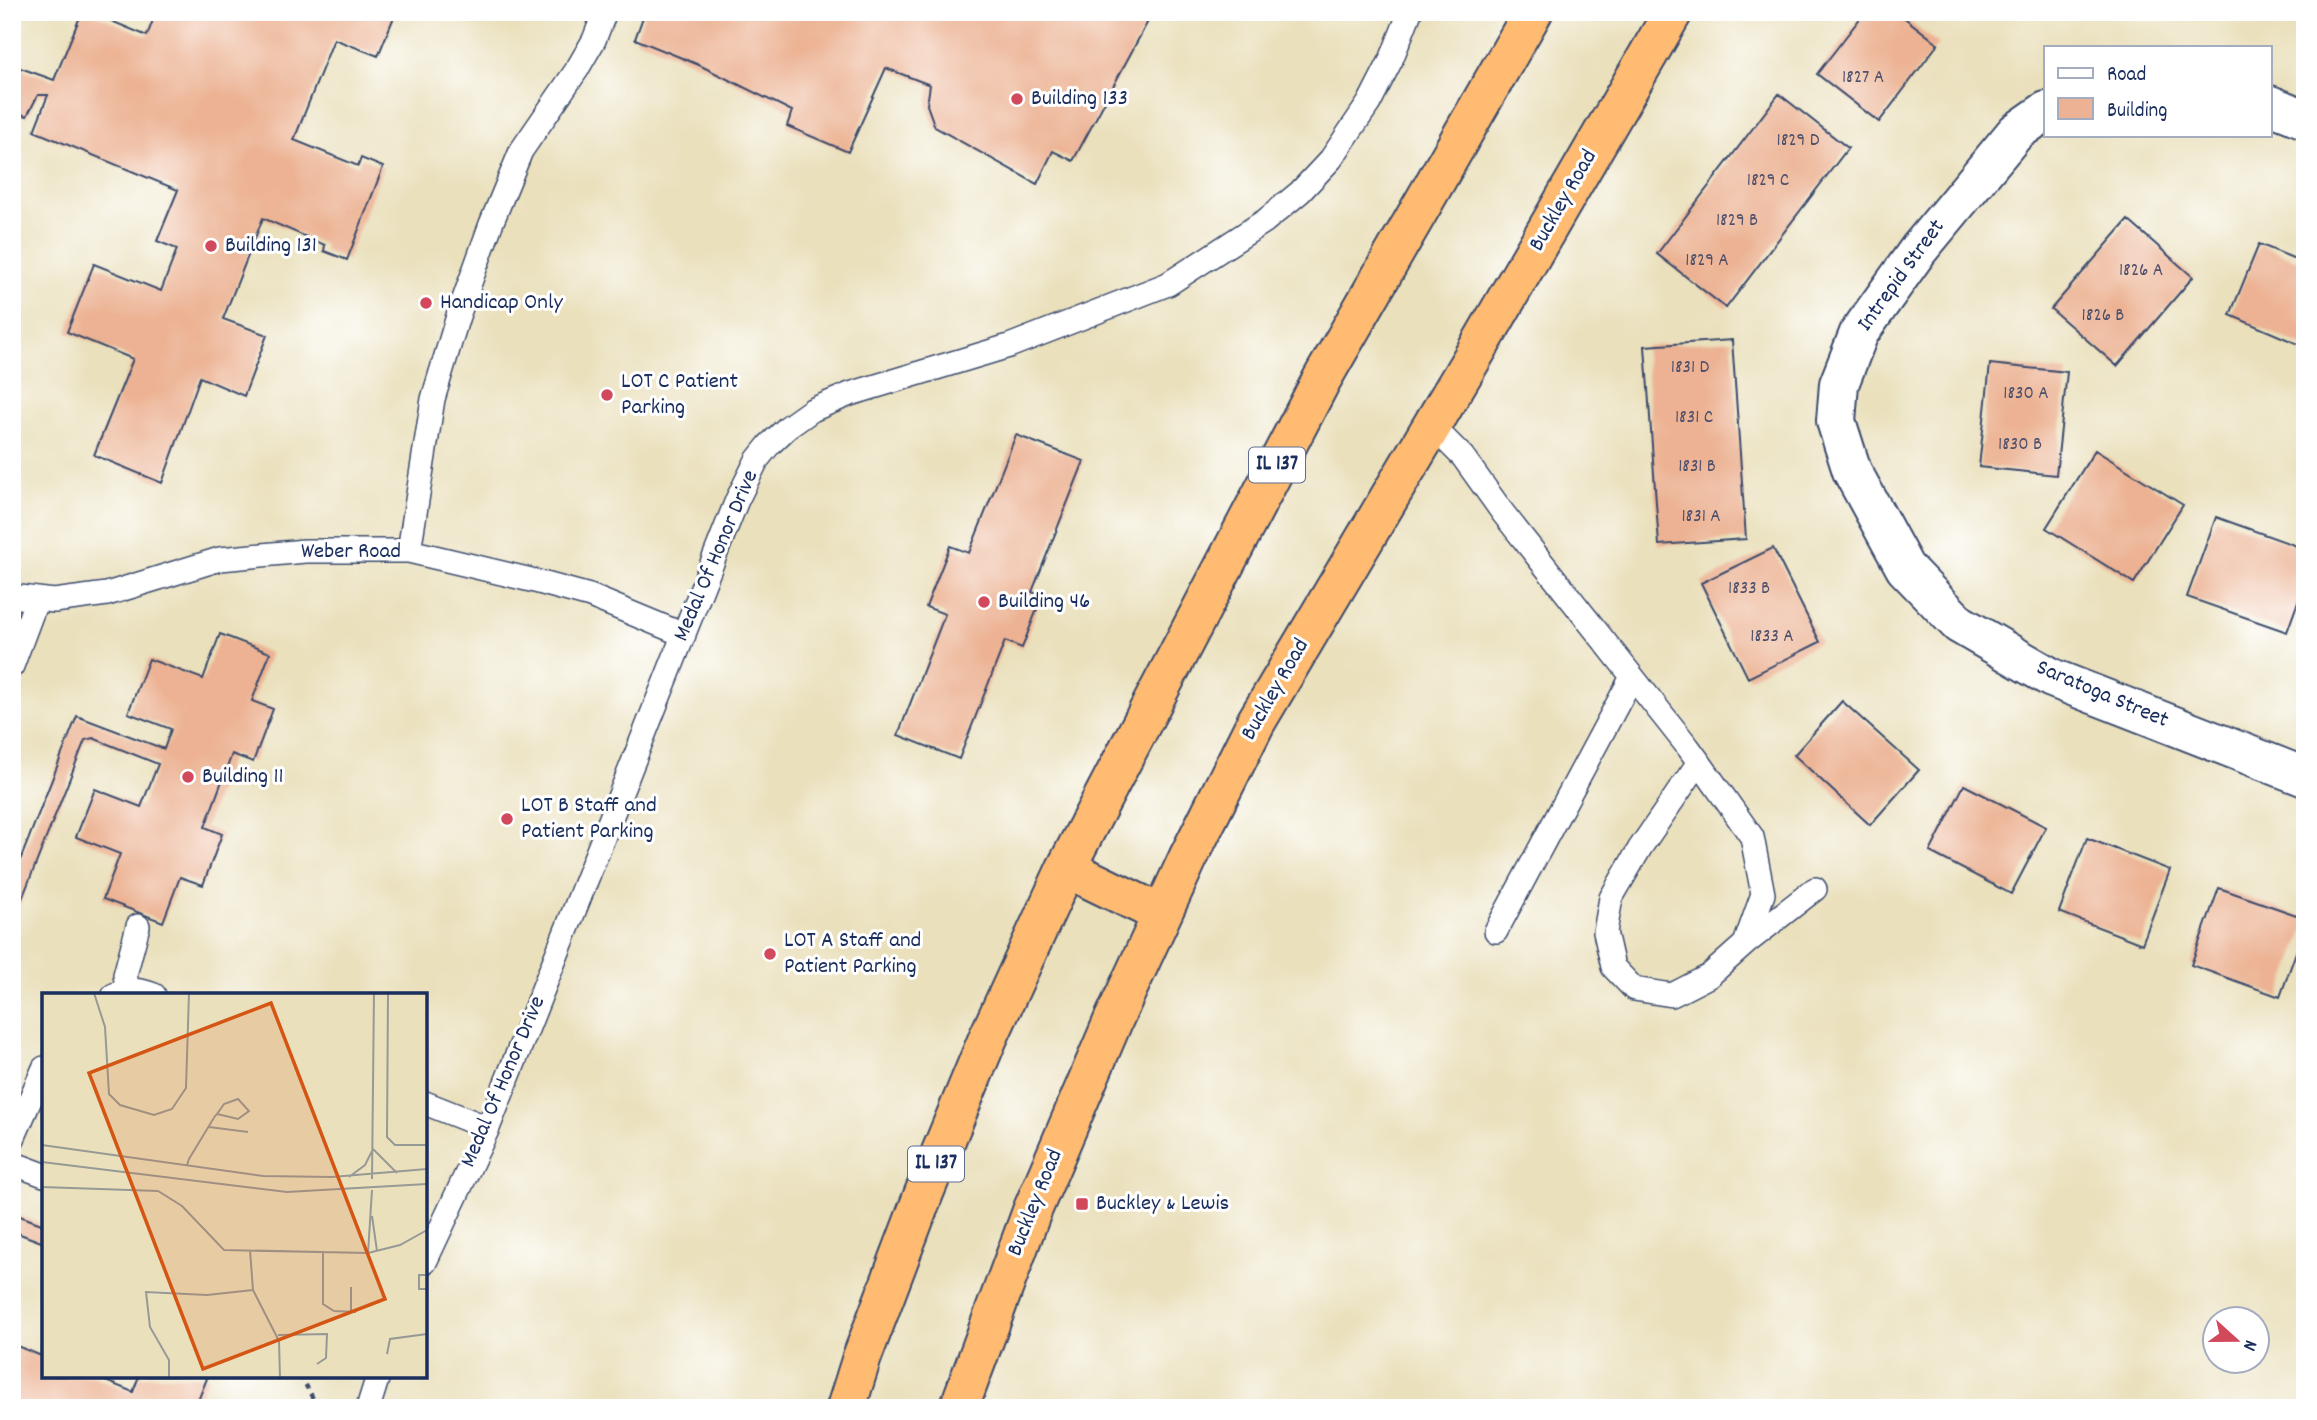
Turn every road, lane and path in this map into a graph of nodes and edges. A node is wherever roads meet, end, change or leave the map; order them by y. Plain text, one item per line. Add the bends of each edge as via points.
1 (605, 12) edge
2 (1410, 12) edge
3 (1533, 12) edge
4 (1674, 12) edge
5 (2272, 106) edge
6 (2044, 112) edge
7 (2305, 119) edge
8 (1432, 426) junction
9 (1874, 512) joint
10 (409, 551) junction
11 (12, 596) edge
12 (37, 599) junction
13 (684, 635) junction
14 (12, 666) edge
15 (1632, 677) junction
16 (1699, 762) junction
17 (2305, 777) edge
18 (1066, 868) junction
19 (1815, 889) dead end
20 (1161, 914) junction
21 (138, 926) dead end
22 (1496, 931) dead end
23 (1745, 944) junction
24 (121, 992) edge
25 (150, 993) edge
26 (42, 1073) edge
27 (427, 1104) edge
28 (488, 1128) junction
29 (12, 1141) edge
30 (12, 1163) edge
31 (42, 1174) edge
32 (427, 1258) edge
33 (302, 1378) edge
34 (377, 1378) edge
35 (318, 1408) edge
36 (368, 1408) edge
37 (846, 1408) edge
38 (959, 1408) edge

1 - 10 lane via 576,71 521,151 491,223 433,399
2 - 13 lane, Medal Of Honor Drive via 1369,103 1331,159 1265,221 1168,284 1009,346 850,394 812,410 788,427 757,460 737,500
3 - 18 highway, IL 137 via 1322,379
4 - 8 highway, Buckley Road
5 - 7 street
6 - 9 street, Intrepid Street via 2016,132 1919,248 1859,333 1839,384 1836,421 1852,471
8 - 15 lane via 1463,457
8 - 20 highway, Buckley Road via 1256,722
9 - 17 street, Saratoga Street via 1905,568 1959,624 2052,678
10 - 12 lane, Weber Road via 304,551 220,559 107,594
10 - 13 lane, Weber Road via 590,596
11 - 12 lane, Weber Road
12 - 14 lane
13 - 28 lane, Medal Of Honor Drive
15 - 16 lane
15 - 22 lane
16 - 23 lane via 1752,837 1763,894
16 - 23 lane via 1611,898 1605,932 1613,967 1634,989 1672,995 1709,976
18 - 20 highway
18 - 37 highway, IL 137 via 924,1193
19 - 23 lane
20 - 38 highway, Buckley Road via 1032,1211
21 - 24 lane
24 - 25 lane
26 - 29 lane
27 - 28 lane
28 - 32 lane, Medal Of Honor Drive
30 - 31 lane
33 - 35 path
34 - 36 lane

